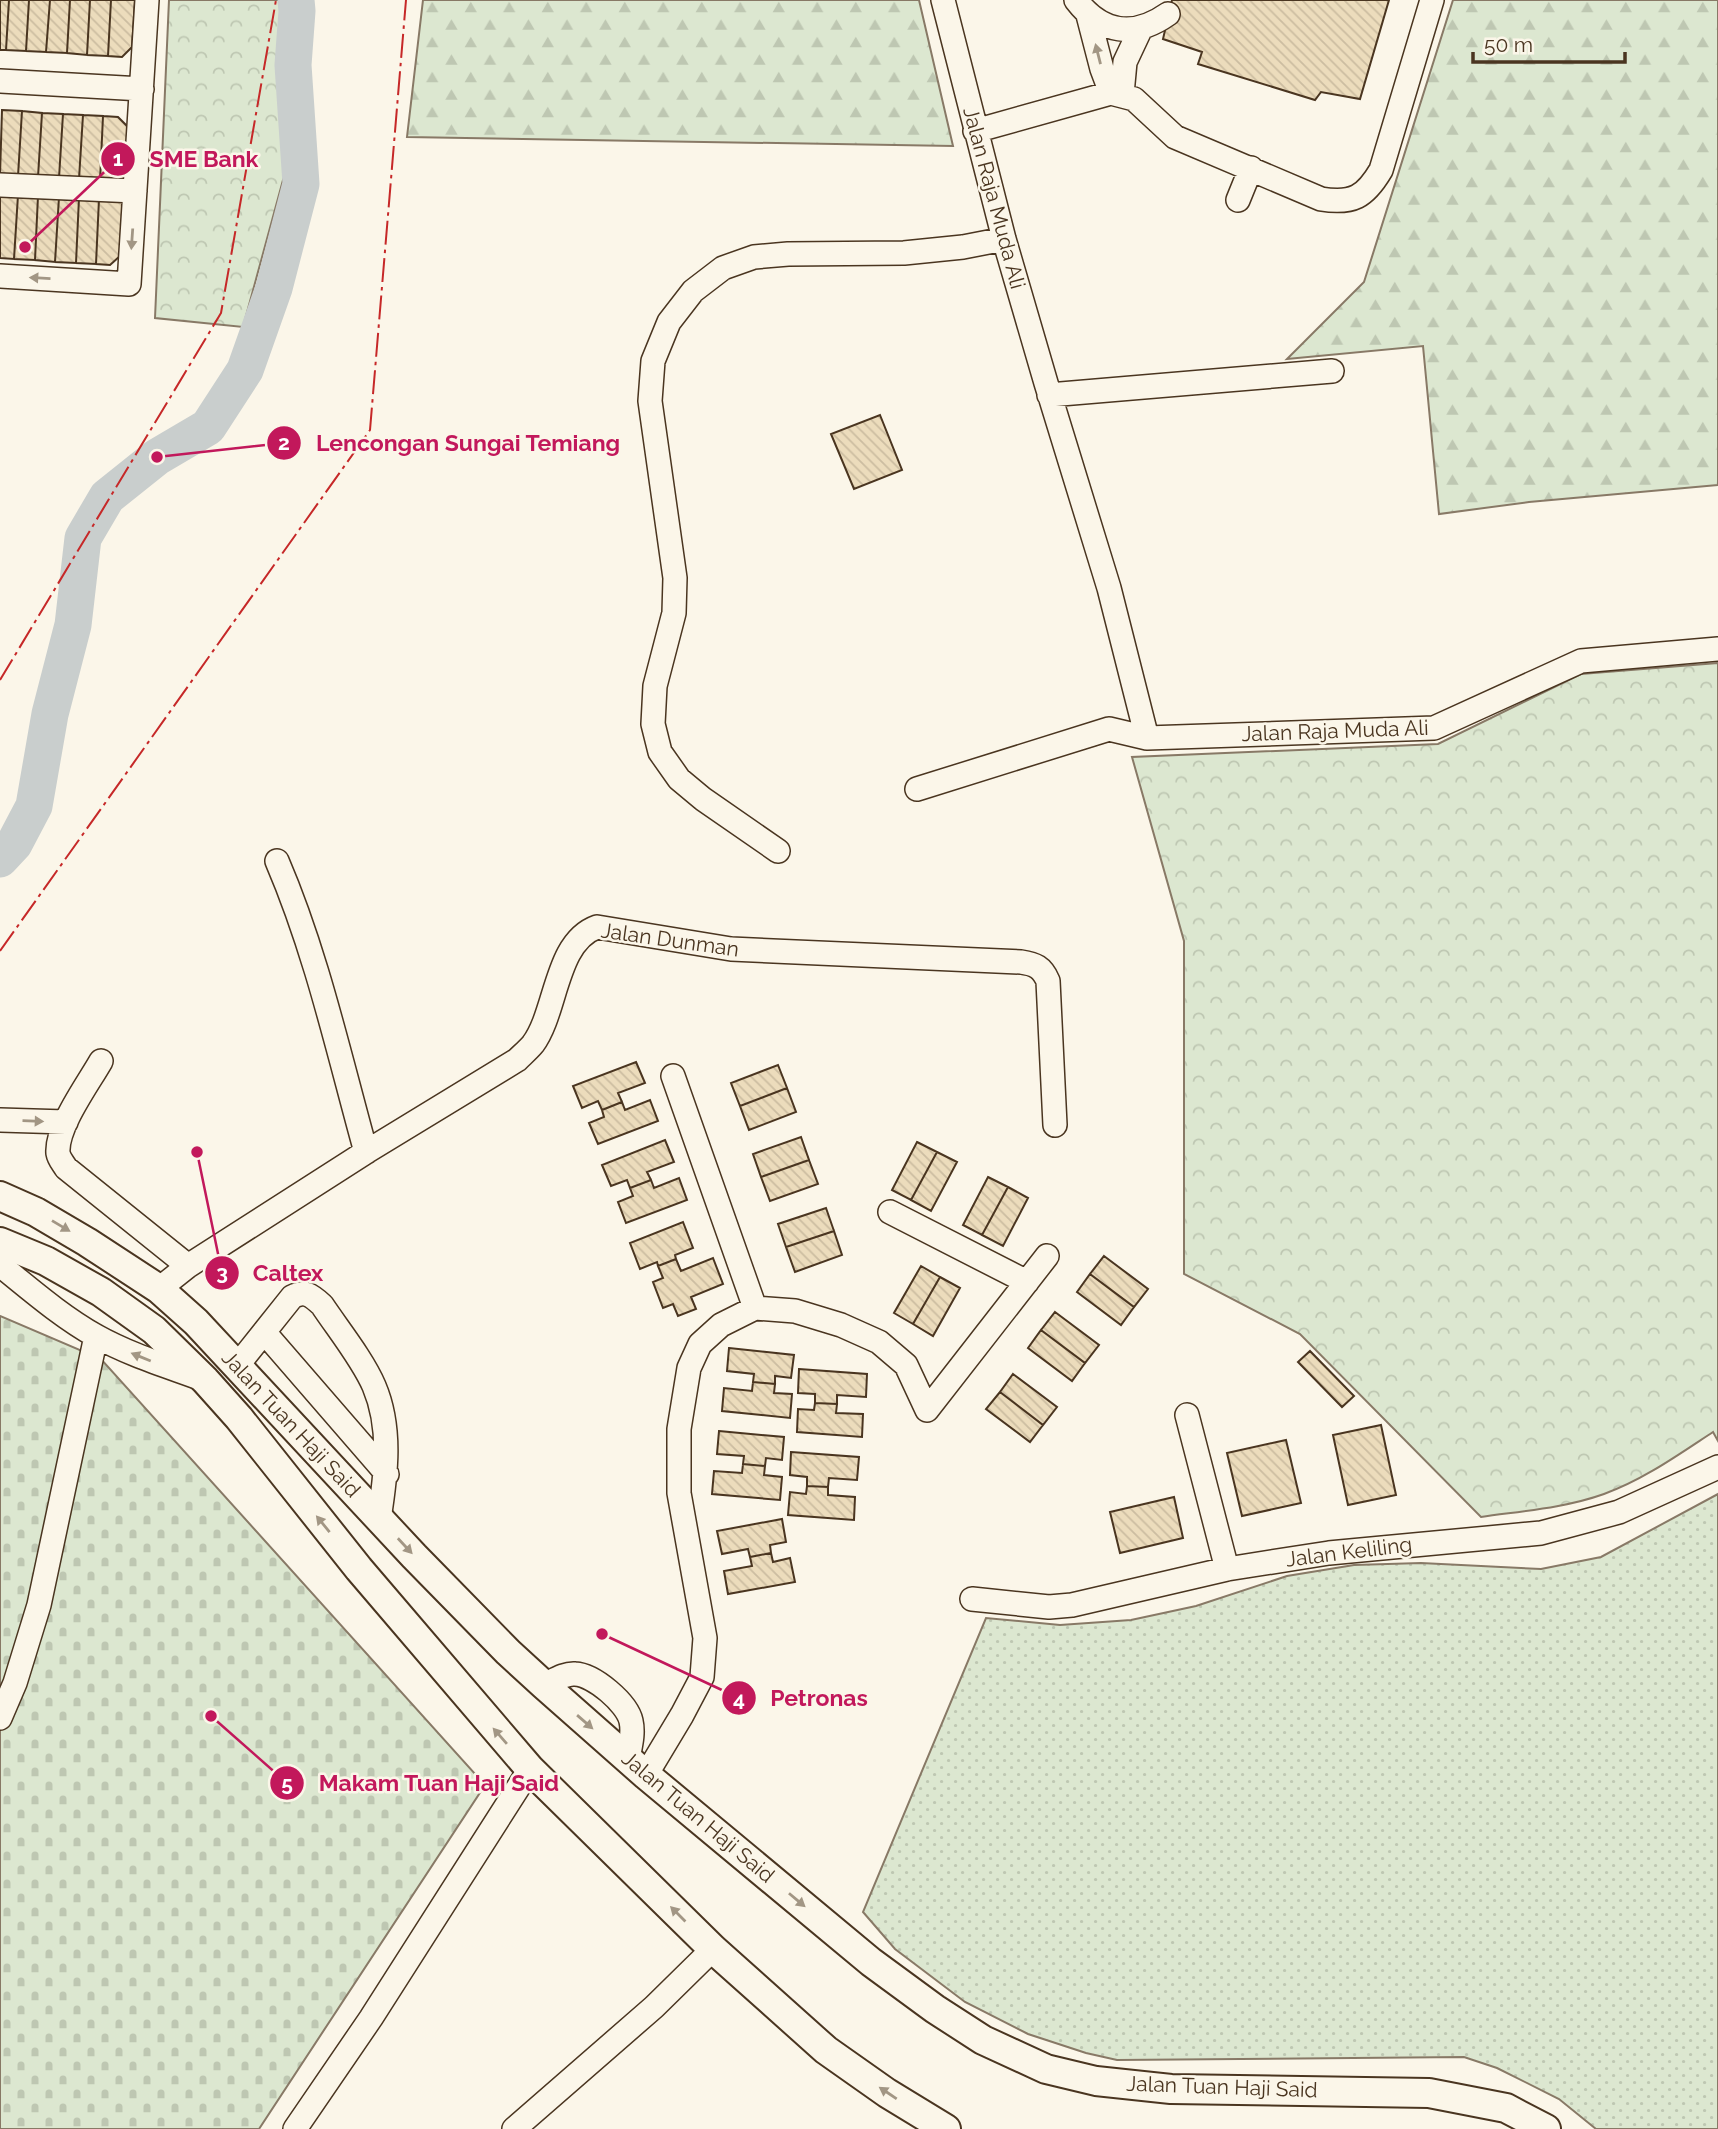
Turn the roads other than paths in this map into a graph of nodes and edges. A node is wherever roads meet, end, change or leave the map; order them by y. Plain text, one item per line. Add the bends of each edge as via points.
1 (147, 0) edge
2 (943, 0) edge
3 (1432, 0) edge
4 (1082, 7) edge
5 (1168, 14) dead end
6 (1140, 29) junction
7 (0, 81) edge
8 (142, 89) junction
9 (1117, 94) junction
10 (975, 131) junction
11 (1251, 168) junction
12 (0, 185) edge
13 (135, 191) junction
14 (1238, 200) dead end
15 (1004, 239) junction
16 (0, 276) edge
17 (1332, 371) dead end
18 (1049, 395) junction
19 (1718, 649) edge
20 (1147, 738) junction
21 (917, 789) dead end
22 (778, 851) dead end
23 (277, 861) dead end
24 (102, 1061) dead end
25 (673, 1076) dead end
26 (0, 1120) edge
27 (66, 1122) junction
28 (1055, 1125) dead end
29 (366, 1152) junction
30 (0, 1196) edge
31 (890, 1212) dead end
32 (0, 1242) edge
33 (1047, 1256) dead end
34 (0, 1265) edge
35 (188, 1266) junction
36 (1027, 1283) junction
37 (159, 1289) junction
38 (755, 1308) junction
39 (264, 1332) junction
40 (96, 1336) junction
41 (237, 1366) junction
42 (205, 1380) junction
43 (1187, 1415) dead end
44 (1718, 1467) edge
45 (387, 1474) junction
46 (379, 1519) junction
47 (1227, 1569) junction
48 (972, 1599) dead end
49 (8, 1682) edge
50 (544, 1685) junction
51 (0, 1718) edge
52 (637, 1767) junction
53 (530, 1769) junction
54 (713, 1949) junction
55 (295, 2129) edge
56 (514, 2129) edge
57 (946, 2129) edge
58 (1546, 2129) edge

1 - 8 street
2 - 10 street, Jalan Raja Muda Ali
3 - 11 street via 1381,170 1370,188 1356,198 1338,202
4 - 6 street via 1113,28
9 -> 4 street via 1102,69
5 - 6 street
6 - 9 street
7 - 8 street
8 - 13 street
9 - 10 street
9 - 11 street via 1140,104 1175,137
10 - 15 street, Jalan Raja Muda Ali
11 - 14 street
12 - 13 street
13 -> 16 street via 130,284
15 - 18 street, Jalan Raja Muda Ali
15 - 22 street via 904,253 754,257 723,268 693,291 669,322 653,361 650,401 675,578 674,613 655,686 653,724 660,752 679,779
17 - 18 street
18 - 20 street, Jalan Raja Muda Ali via 1109,588
19 - 20 street, Jalan Raja Muda Ali via 1581,661 1434,728
20 - 21 street, Jalan Raja Muda Ali via 1109,729
23 - 29 street via 317,975
24 - 27 street
25 - 38 street
26 -> 27 street
27 - 35 street via 58,1157 66,1168
28 - 29 street, Jalan Dunman via 1048,981 1035,964 731,949 597,927 585,931 576,942 543,1025 517,1060
29 - 35 street, Jalan Dunman
30 -> 37 main road, Jalan Tuan Haji Said via 36,1212
31 - 36 street
32 - 42 main road, Jalan Tuan Haji Said via 46,1261 100,1292 154,1330
33 - 36 street
34 - 40 street
35 - 37 street, Jalan Dunman
36 - 38 street via 927,1410 906,1365 879,1342 795,1311
37 - 41 main road, Jalan Tuan Haji Said
38 - 52 street via 721,1325 700,1343 689,1368 680,1429 679,1493 705,1638 702,1677 682,1715
39 - 41 street
39 - 45 street
39 - 45 street via 300,1293 310,1294 321,1305 374,1386 383,1420
42 -> 40 street
40 - 49 street via 39,1605
41 - 46 main road, Jalan Tuan Haji Said
53 -> 42 main road, Jalan Tuan Haji Said
43 - 47 street
44 - 47 street, Jalan Keliling via 1619,1512 1541,1533 1329,1553
45 - 46 street
46 -> 50 main road, Jalan Tuan Haji Said
47 - 48 street, Jalan Keliling via 1072,1605
49 - 51 street
50 -> 52 main road, Jalan Tuan Haji Said
50 - 52 street via 574,1674 617,1699 631,1720
52 -> 58 main road, Jalan Tuan Haji Said via 871,1962 983,2040 1046,2069 1096,2081 1171,2088 1429,2093 1506,2108
54 -> 53 main road, Jalan Tuan Haji Said
53 - 55 street
54 - 56 street
57 -> 54 main road, Jalan Tuan Haji Said via 826,2050

